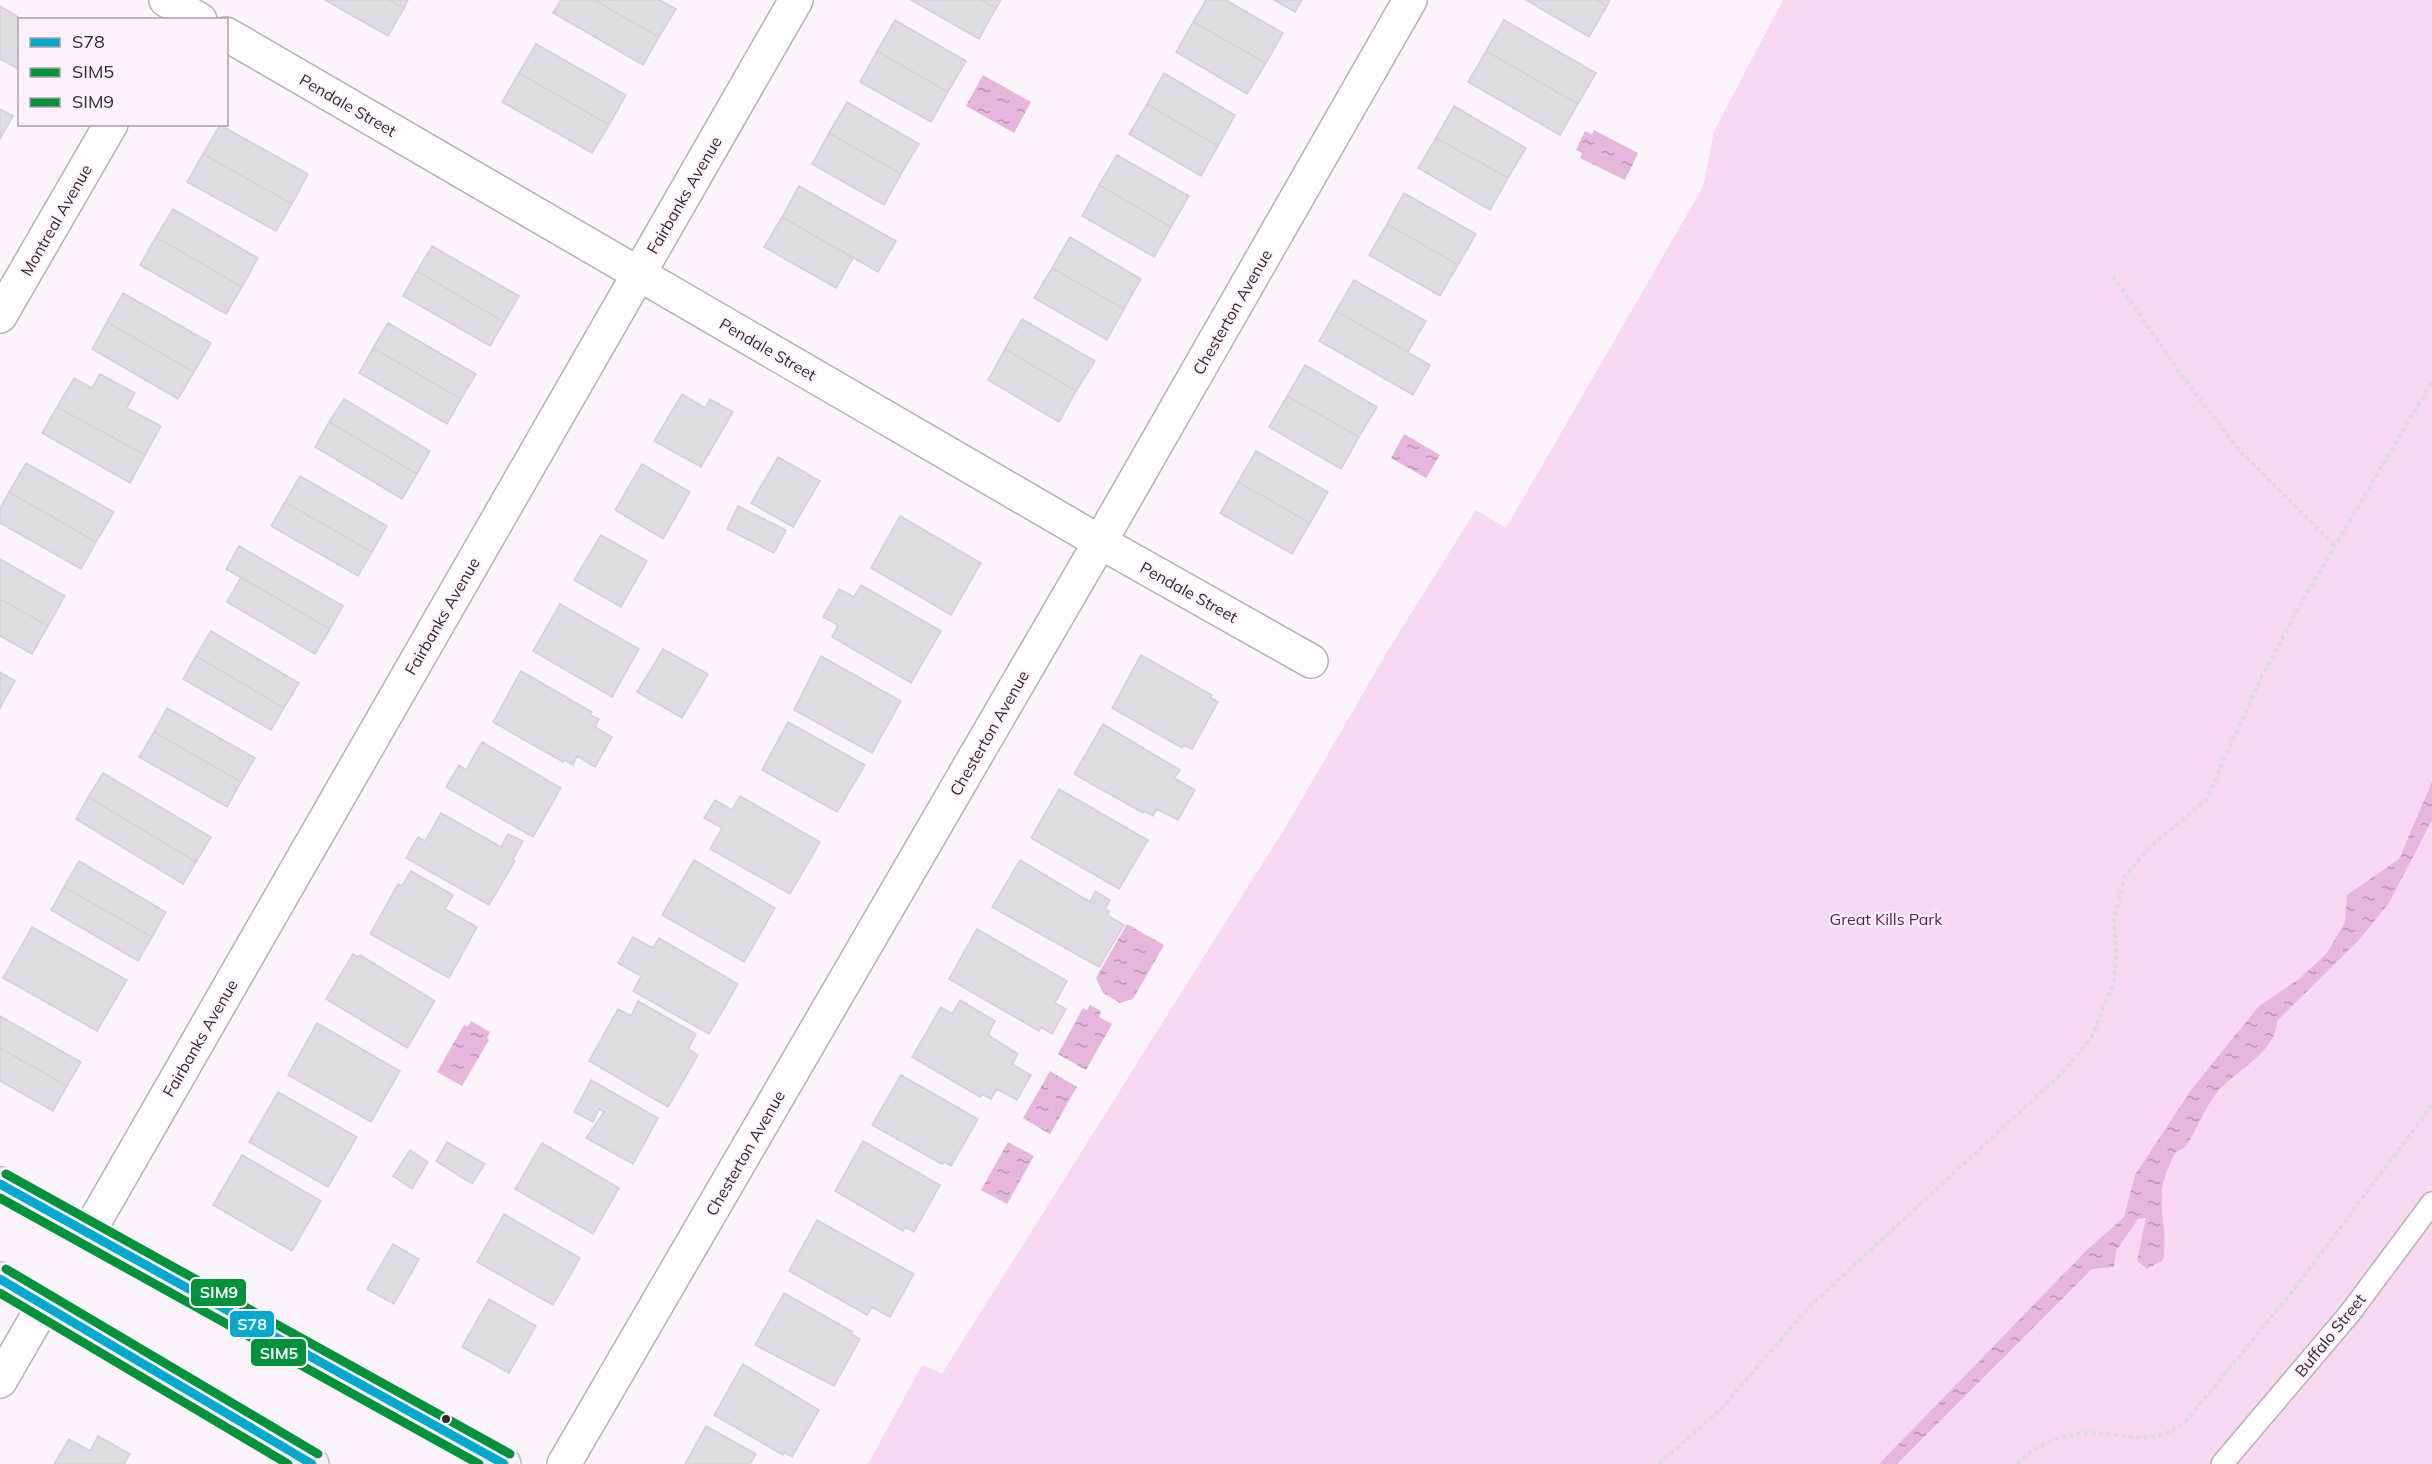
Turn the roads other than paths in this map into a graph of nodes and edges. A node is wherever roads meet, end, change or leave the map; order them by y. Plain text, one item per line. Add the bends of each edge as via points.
1 (796, 0) edge
2 (1410, 0) edge
3 (228, 35) edge
4 (110, 126) edge
5 (639, 273) junction
6 (0, 316) edge
7 (1100, 542) junction
8 (1311, 661) dead end
9 (0, 1184) edge
10 (2432, 1203) edge
11 (88, 1233) junction
12 (0, 1279) edge
13 (44, 1305) junction
14 (0, 1381) edge
15 (312, 1464) edge
16 (504, 1464) edge
17 (564, 1464) edge
18 (2223, 1464) edge

1 - 5 street, Fairbanks Avenue
2 - 7 street, Chesterton Avenue
3 - 5 street, Pendale Street
4 - 6 street, Montreal Avenue
5 - 7 street, Pendale Street
5 - 11 street, Fairbanks Avenue
7 - 8 street, Pendale Street
7 - 17 street, Chesterton Avenue
9 - 11 main road
10 - 18 lane, Buffalo Street via 2350,1312
11 - 16 main road
12 - 13 main road
13 - 14 street
13 - 15 main road

